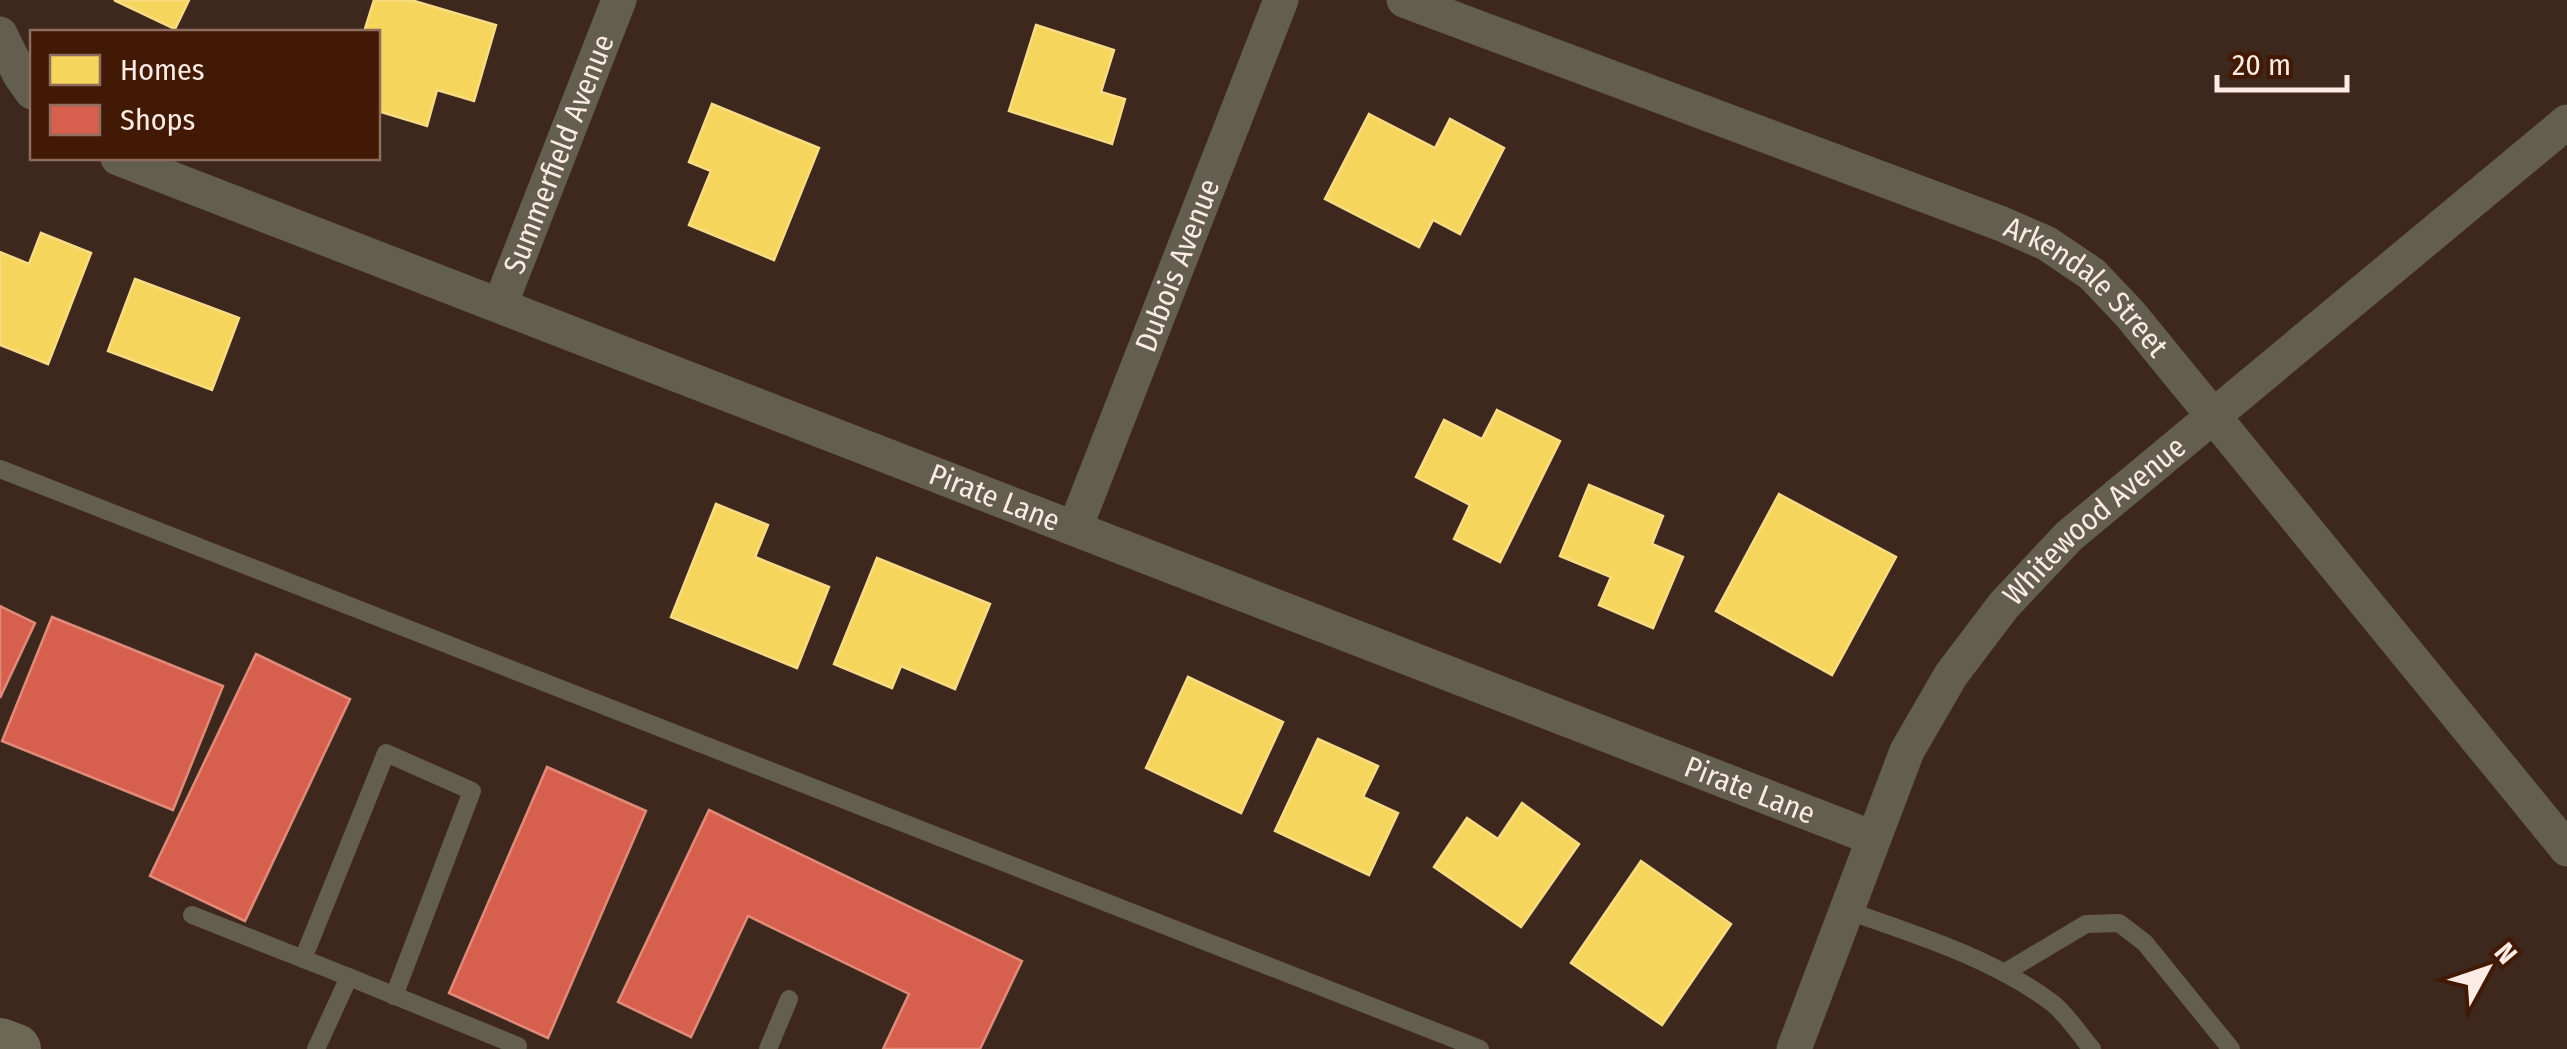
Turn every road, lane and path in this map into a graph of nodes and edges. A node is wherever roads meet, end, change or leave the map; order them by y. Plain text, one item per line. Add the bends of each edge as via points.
1 (619, 0) edge
2 (1281, 0) edge
3 (1404, 0) edge
4 (0, 34) edge
5 (30, 89) edge
6 (2567, 122) edge
7 (123, 160) edge
8 (500, 305) junction
9 (2213, 418) junction
10 (0, 469) edge
11 (1075, 528) junction
12 (1873, 838) junction
13 (2567, 849) edge
14 (1846, 910) junction
15 (192, 915) dead end
16 (303, 959) junction
17 (2004, 974) junction
18 (349, 978) junction
19 (394, 996) junction
20 (789, 999) dead end
21 (0, 1042) edge
22 (518, 1046) dead end
23 (16, 1049) edge
24 (316, 1049) edge
25 (768, 1049) edge
26 (1480, 1049) edge
27 (1794, 1049) edge
28 (2092, 1049) edge
29 (2230, 1049) edge

1 - 8 street, Summerfield Avenue
2 - 11 street, Dubois Avenue
3 - 9 street, Arkendale Street via 2046,243 2092,274
4 - 5 street
6 - 9 street, Whitewood Avenue
7 - 8 street, Pirate Lane
8 - 11 street, Pirate Lane
9 - 12 street, Whitewood Avenue via 2070,536 2004,605 1907,750
9 - 13 street, Arkendale Street
10 - 26 lane
11 - 12 street, Pirate Lane
12 - 14 street, Whitewood Avenue
14 - 17 lane via 1966,953
14 - 27 street, Whitewood Avenue
15 - 16 lane
16 - 18 lane
16 - 19 lane via 386,753 472,791
17 - 28 lane via 2054,1004
17 - 29 lane via 2086,924 2119,923 2145,943
18 - 19 lane
18 - 24 lane
19 - 22 lane
20 - 25 lane
21 - 23 main road

